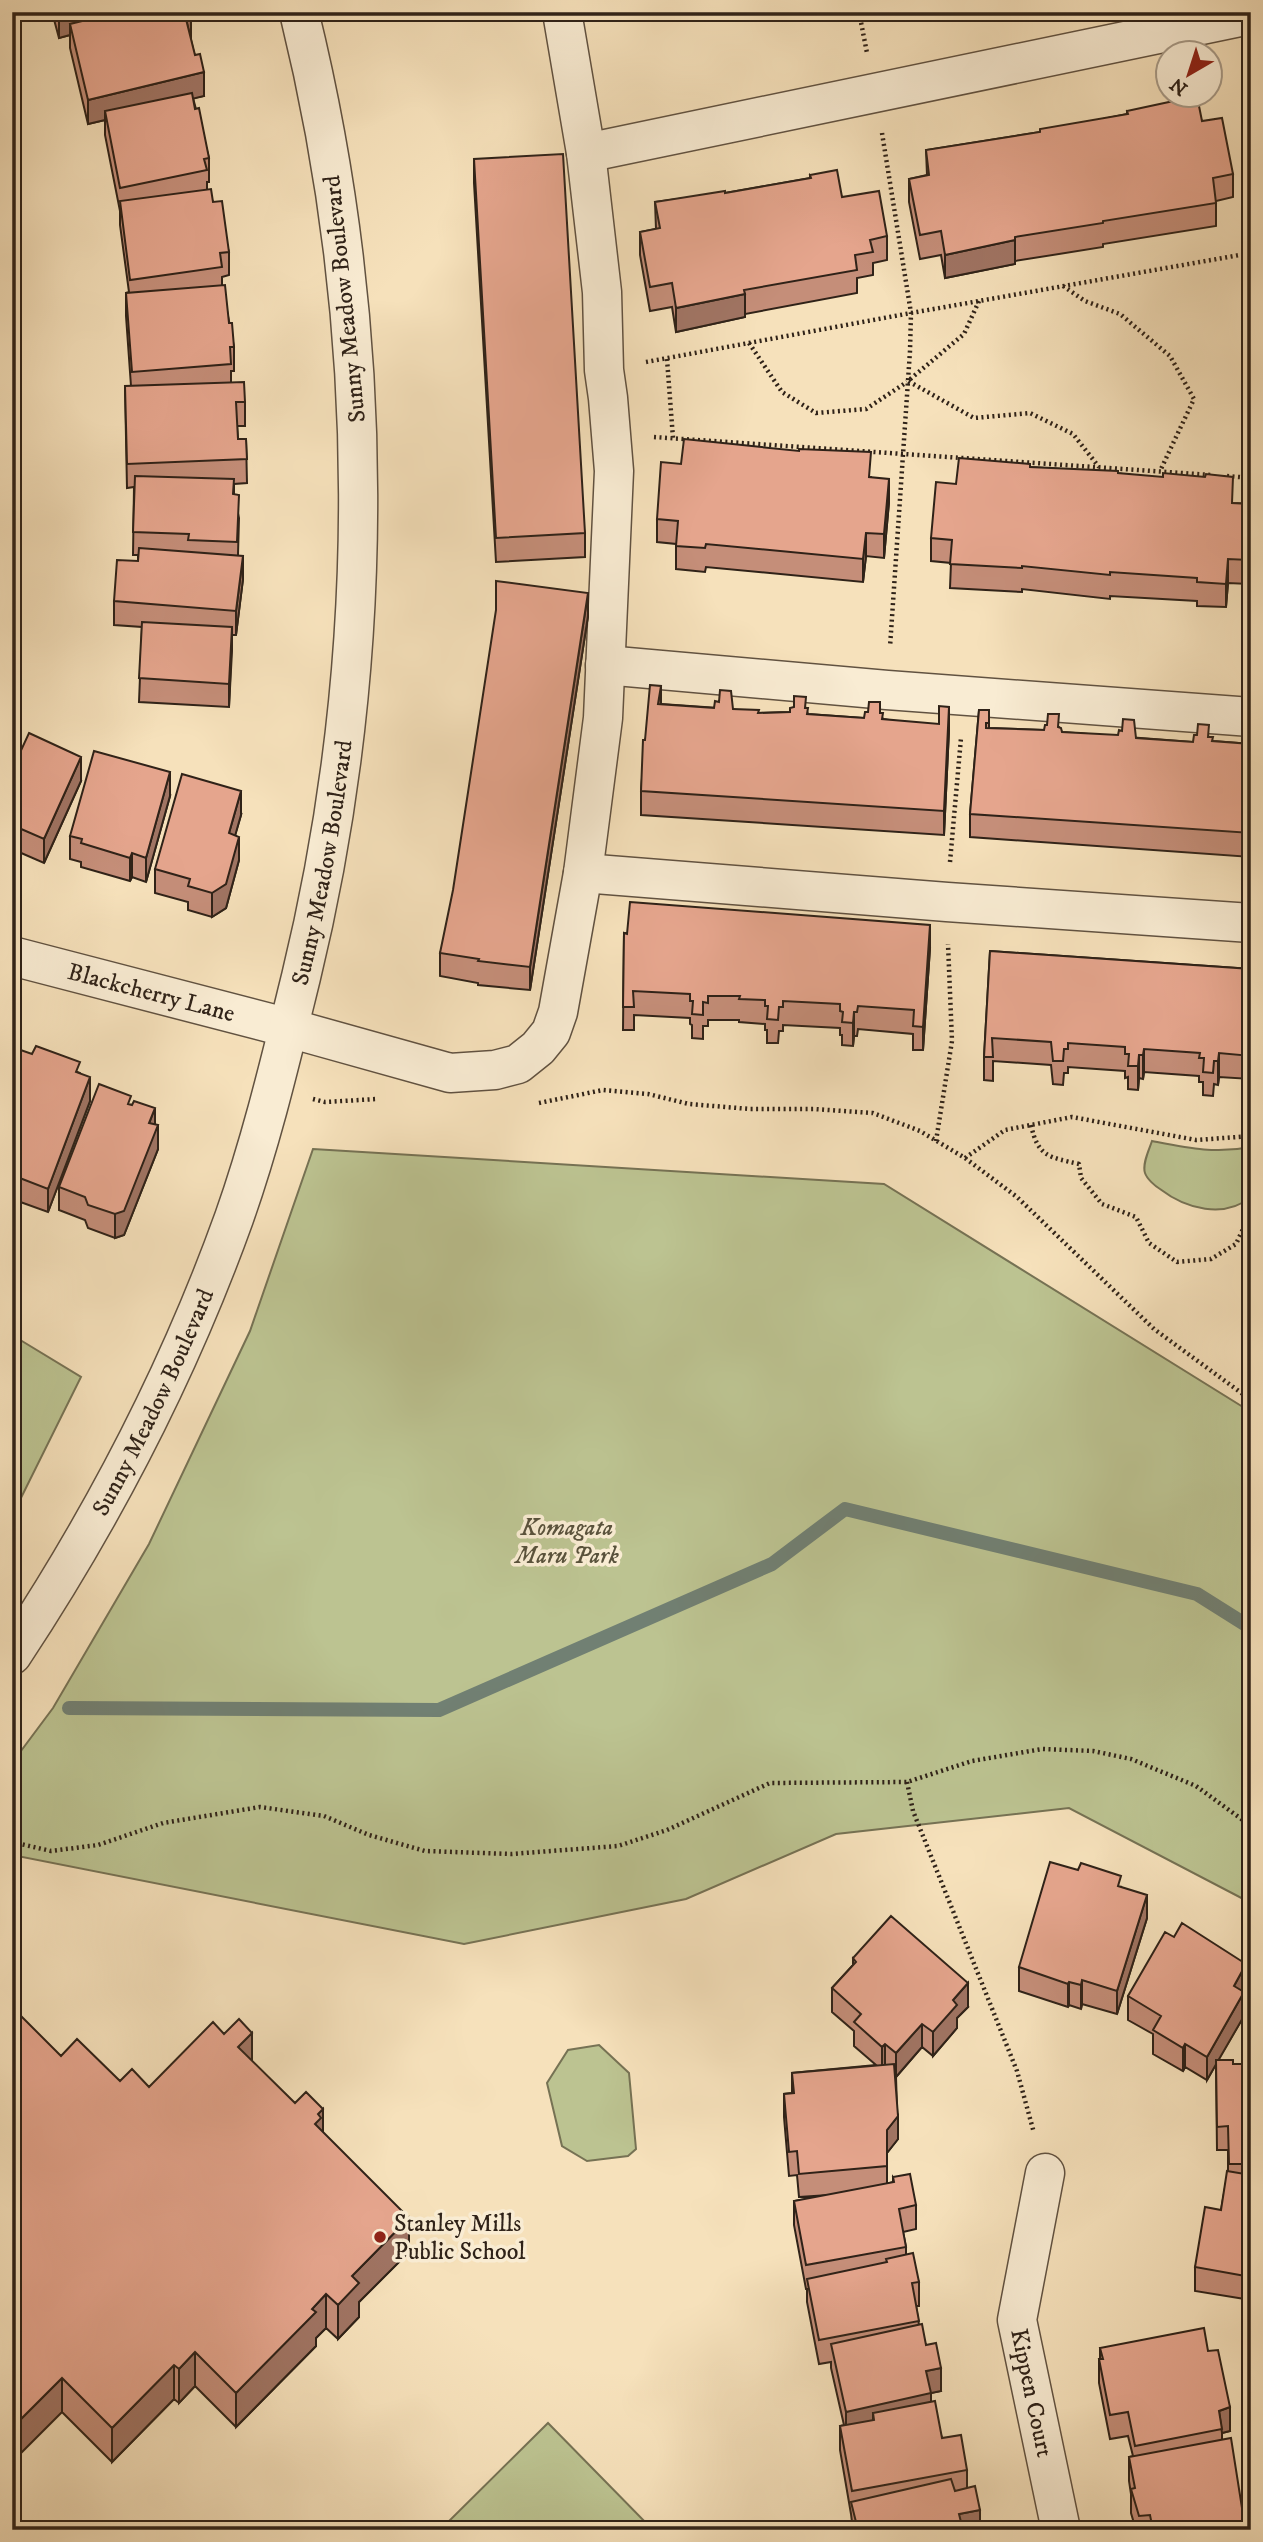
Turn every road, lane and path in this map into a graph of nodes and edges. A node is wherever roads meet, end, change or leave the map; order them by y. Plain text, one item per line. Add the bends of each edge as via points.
1 (299, 12) edge
2 (562, 12) edge
3 (1250, 15) edge
4 (876, 94) junction
5 (586, 153) junction
6 (1251, 253) edge
7 (1063, 286) junction
8 (979, 300) junction
9 (911, 313) junction
10 (749, 343) junction
11 (667, 359) junction
12 (604, 370) junction
13 (908, 381) junction
14 (611, 434) junction
15 (673, 438) junction
16 (903, 454) junction
17 (1099, 467) junction
18 (1160, 471) junction
19 (1212, 475) edge
20 (1225, 476) edge
21 (1251, 478) edge
22 (605, 665) junction
23 (887, 690) junction
24 (1251, 717) edge
25 (583, 873) junction
26 (1251, 923) edge
27 (12, 956) edge
28 (289, 1028) junction
29 (380, 1099) dead end
30 (325, 1102) dead end
31 (535, 1104) dead end
32 (1031, 1125) junction
33 (1251, 1136) edge
34 (965, 1158) junction
35 (1251, 1212) edge
36 (1251, 1399) edge
37 (12, 1655) edge
38 (906, 1782) junction
39 (1251, 1826) edge
40 (12, 1842) edge
41 (1045, 2173) joint
42 (1060, 2530) edge

1 - 28 street, Sunny Meadow Boulevard via 328,149 344,258 359,480 350,696 338,791 317,911
2 - 5 street, Blackcherry Lane
3 - 4 street
4 - 5 street
4 - 9 path
5 - 12 street, Blackcherry Lane via 602,292
6 - 7 path
7 - 8 path
7 - 18 path via 1085,301 1120,314 1170,356 1194,399
8 - 9 path
8 - 13 path via 964,334
9 - 10 path
9 - 13 path
10 - 11 path
10 - 13 path via 782,392 816,413 866,409
11 - 12 path
11 - 15 path
12 - 14 street, Blackcherry Lane
13 - 16 path
13 - 17 path via 974,418 1030,413 1073,434
14 - 15 path
14 - 22 street, Blackcherry Lane via 614,471
15 - 16 path
16 - 17 path
16 - 23 path
17 - 18 path
18 - 19 path
20 - 21 path
22 - 23 street
22 - 25 street, Blackcherry Lane via 603,718
23 - 24 street
25 - 26 street
25 - 28 street, Blackcherry Lane via 558,1012 551,1032 518,1064 450,1073
27 - 28 street, Blackcherry Lane
28 - 37 street, Sunny Meadow Boulevard via 234,1216 194,1318 98,1514
29 - 30 path
31 - 34 path via 603,1090 689,1104 873,1113 920,1131
32 - 33 path via 1072,1117 1196,1140
32 - 34 path via 1005,1130
32 - 35 path via 1035,1144 1048,1157 1079,1164 1081,1178 1102,1204 1136,1217 1149,1243 1177,1262 1211,1259 1236,1244
34 - 36 path via 1017,1197 1154,1329
38 - 39 path via 984,1759 1042,1749 1094,1751 1131,1759 1196,1786
38 - 40 path via 770,1783 667,1830 618,1846 524,1853 425,1851 324,1816 260,1807 163,1823 99,1844 51,1851
38 - 41 path via 913,1811 1017,2071
41 - 42 street, Kippen Court via 1017,2320

